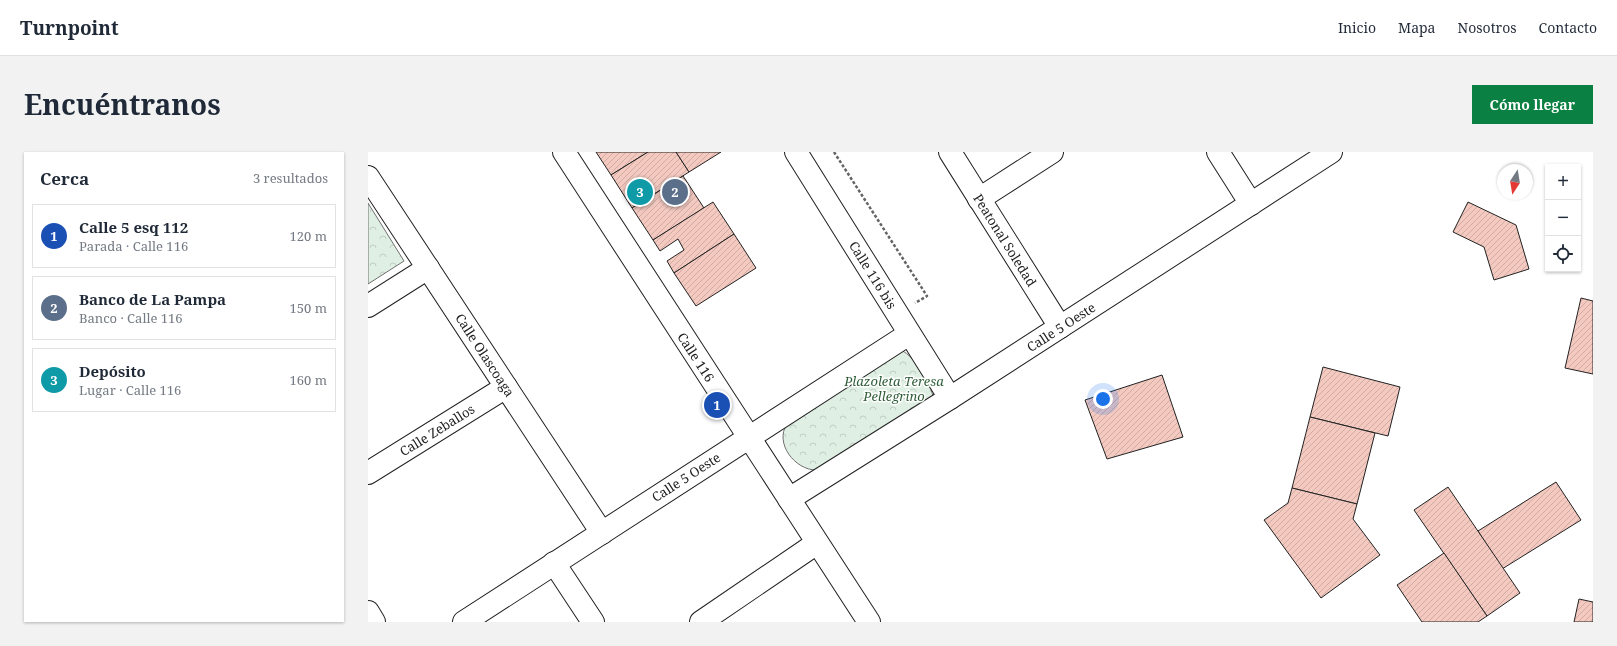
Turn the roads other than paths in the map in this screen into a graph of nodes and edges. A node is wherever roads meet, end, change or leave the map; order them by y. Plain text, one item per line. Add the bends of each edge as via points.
1 (564, 152) edge
2 (796, 152) edge
3 (950, 152) edge
4 (1052, 152) edge
5 (1218, 152) edge
6 (1331, 152) edge
7 (368, 177) edge
8 (979, 198) junction
9 (1251, 204) junction
10 (428, 268) junction
11 (368, 306) edge
12 (1060, 327) junction
13 (909, 334) junction
14 (506, 387) junction
15 (950, 398) junction
16 (748, 437) junction
17 (368, 474) edge
18 (789, 499) junction
19 (602, 533) junction
20 (817, 543) junction
21 (554, 563) junction
22 (368, 612) edge
23 (374, 622) edge
24 (464, 622) edge
25 (593, 622) edge
26 (701, 622) edge
27 (869, 622) edge

1 - 16 street, Calle 116
2 - 13 street, Calle 116 bis
3 - 8 street, Peatonal Soledad
4 - 8 street
5 - 9 street
6 - 9 street, Calle 5 Oeste
7 - 10 street, Calle Olascoaga
8 - 12 street, Peatonal Soledad
9 - 12 street, Calle 5 Oeste
10 - 11 street
10 - 14 street, Calle Olascoaga
12 - 15 street, Calle 5 Oeste
13 - 15 street, Calle 116 bis
13 - 16 street, Calle 5 Oeste
14 - 17 street, Calle Zeballos
14 - 19 street, Calle Olascoaga
15 - 18 street, Calle 5 Oeste
16 - 18 street, Calle 116
16 - 19 street, Calle 5 Oeste
18 - 20 street, Calle 116
19 - 21 street, Calle 5 Oeste
20 - 26 street
20 - 27 street, Calle 116
21 - 24 street, Calle 5 Oeste
21 - 25 street
22 - 23 street

